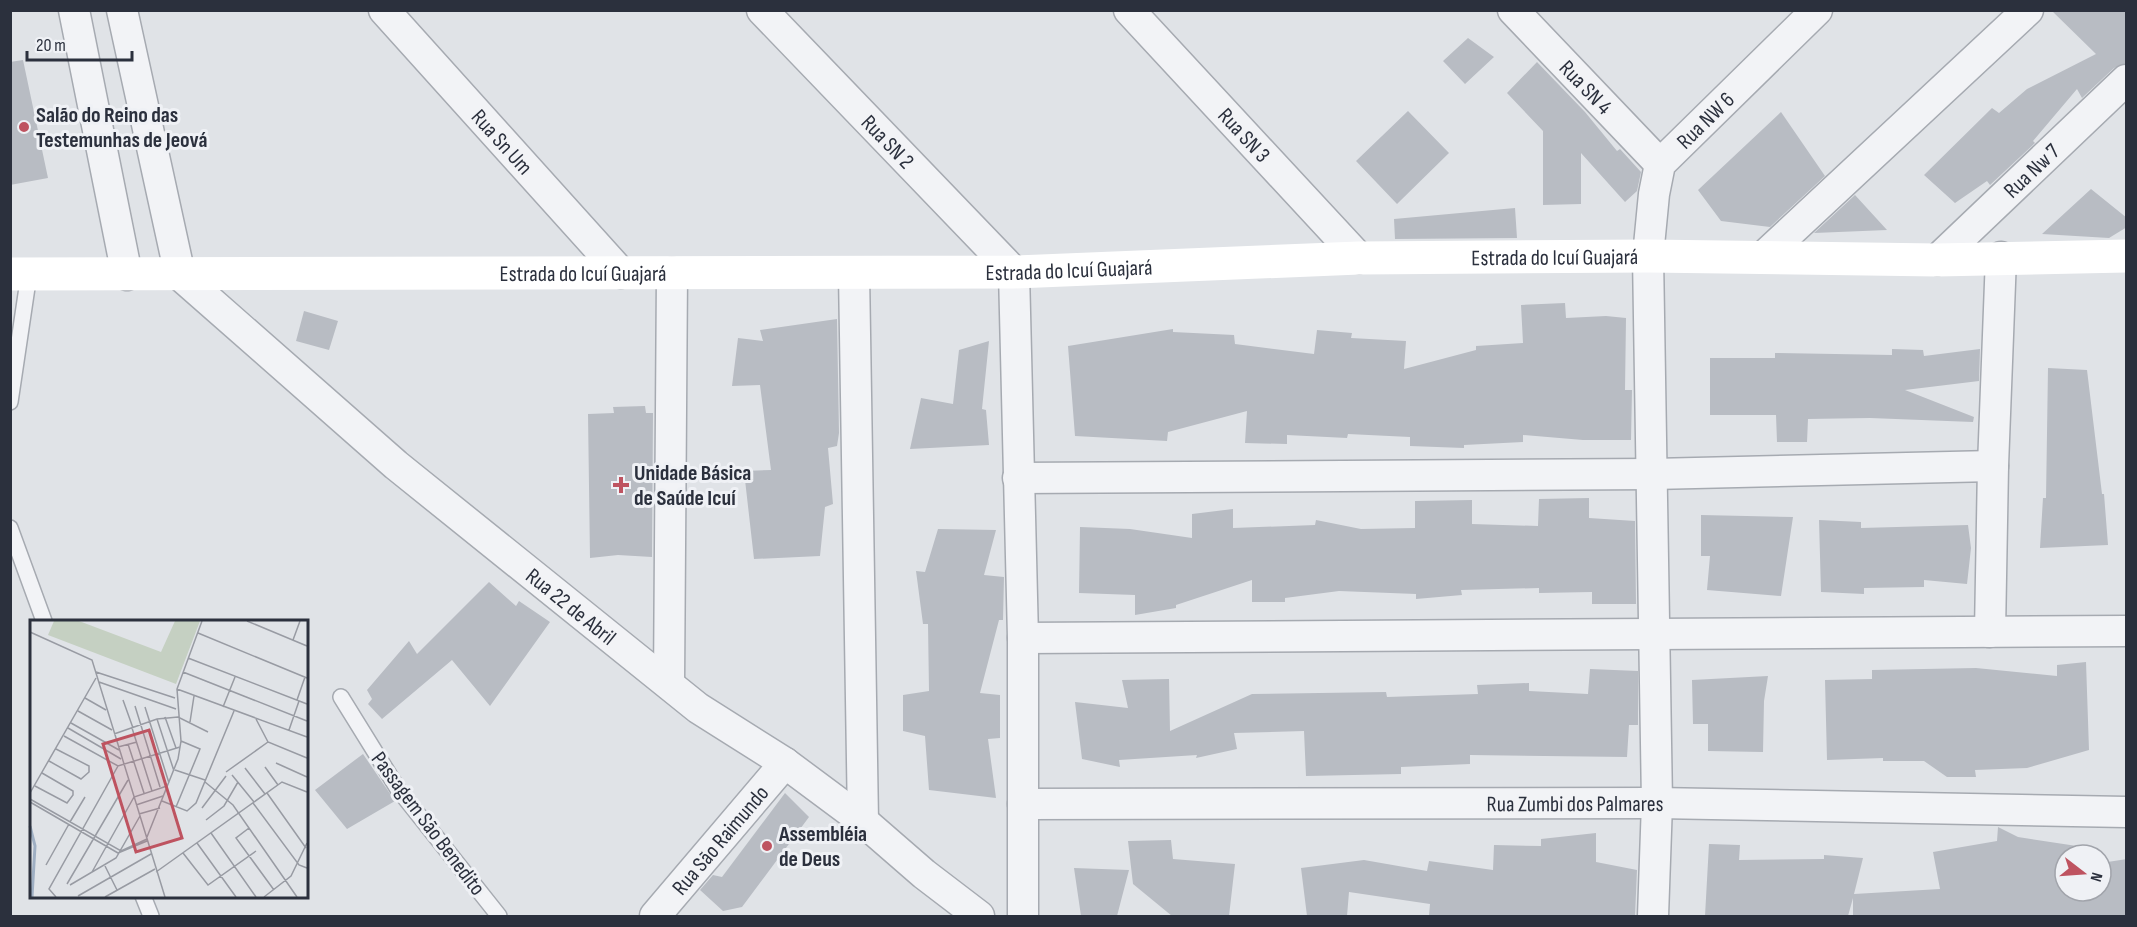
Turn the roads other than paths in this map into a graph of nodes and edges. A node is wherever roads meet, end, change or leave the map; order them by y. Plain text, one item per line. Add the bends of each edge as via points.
1 (74, 10) edge
2 (122, 10) edge
3 (384, 10) edge
4 (762, 10) edge
5 (1129, 10) edge
6 (1513, 10) edge
7 (1817, 10) edge
8 (2028, 10) edge
9 (2127, 80) edge
10 (1660, 164) junction
11 (1648, 256) junction
12 (2127, 256) edge
13 (1762, 257) junction
14 (2001, 257) junction
15 (1359, 258) junction
16 (1937, 260) junction
17 (1014, 272) junction
18 (621, 273) junction
19 (672, 273) junction
20 (854, 273) junction
21 (20, 274) edge
22 (127, 275) junction
23 (180, 275) junction
24 (10, 402) edge
25 (1993, 466) junction
26 (1653, 474) junction
27 (1018, 477) junction
28 (10, 528) edge
29 (44, 620) edge
30 (2127, 631) edge
31 (1990, 632) junction
32 (1654, 635) junction
33 (1023, 638) junction
34 (669, 684) junction
35 (341, 697) dead end
36 (785, 764) junction
37 (1657, 803) junction
38 (1023, 804) junction
39 (2127, 812) edge
40 (862, 821) junction
41 (143, 897) edge
42 (151, 916) edge
43 (499, 916) edge
44 (655, 916) edge
45 (980, 916) edge
46 (1023, 916) edge
47 (1653, 916) edge

1 - 22 street
2 - 23 street
3 - 18 street, Rua Sn Um
4 - 17 street, Rua SN 2
5 - 15 street, Rua SN 3
6 - 10 street, Rua SN 4
7 - 10 street, Rua NW 6
8 - 13 street
9 - 16 street, Rua Nw 7
10 - 11 street, Rua NW 6
11 - 13 street, Estrada do Icuí Guajará
11 - 15 street, Estrada do Icuí Guajará
11 - 26 street, Rua NW 6
12 - 14 street, Estrada do Icuí Guajará
13 - 16 street, Estrada do Icuí Guajará
14 - 16 street, Estrada do Icuí Guajará
14 - 25 street
15 - 17 street, Estrada do Icuí Guajará
17 - 20 street, Estrada do Icuí Guajará
17 - 27 street
18 - 19 street, Estrada do Icuí Guajará
18 - 23 street, Estrada do Icuí Guajará
19 - 20 street, Estrada do Icuí Guajará
19 - 34 street
20 - 40 street
21 - 22 street, Estrada do Icuí Guajará
21 - 24 lane
22 - 23 street, Estrada do Icuí Guajará
23 - 34 street, Rua 22 de Abril via 396,465
25 - 26 street
25 - 31 street
26 - 27 street
26 - 32 street, Rua NW 6
27 - 33 street
28 - 29 lane
30 - 31 street
31 - 32 street
32 - 33 street
32 - 37 street, Rua NW 6
33 - 38 street
34 - 36 street, Rua 22 de Abril via 698,708
35 - 43 lane, Passagem São Benedito via 398,789
36 - 40 street, Rua 22 de Abril
36 - 44 street, Rua São Raimundo
37 - 38 street, Rua Zumbi dos Palmares
37 - 39 street, Rua Zumbi dos Palmares
37 - 47 street, Rua NW 6
38 - 46 street
40 - 45 street, Rua 22 de Abril
41 - 42 lane

